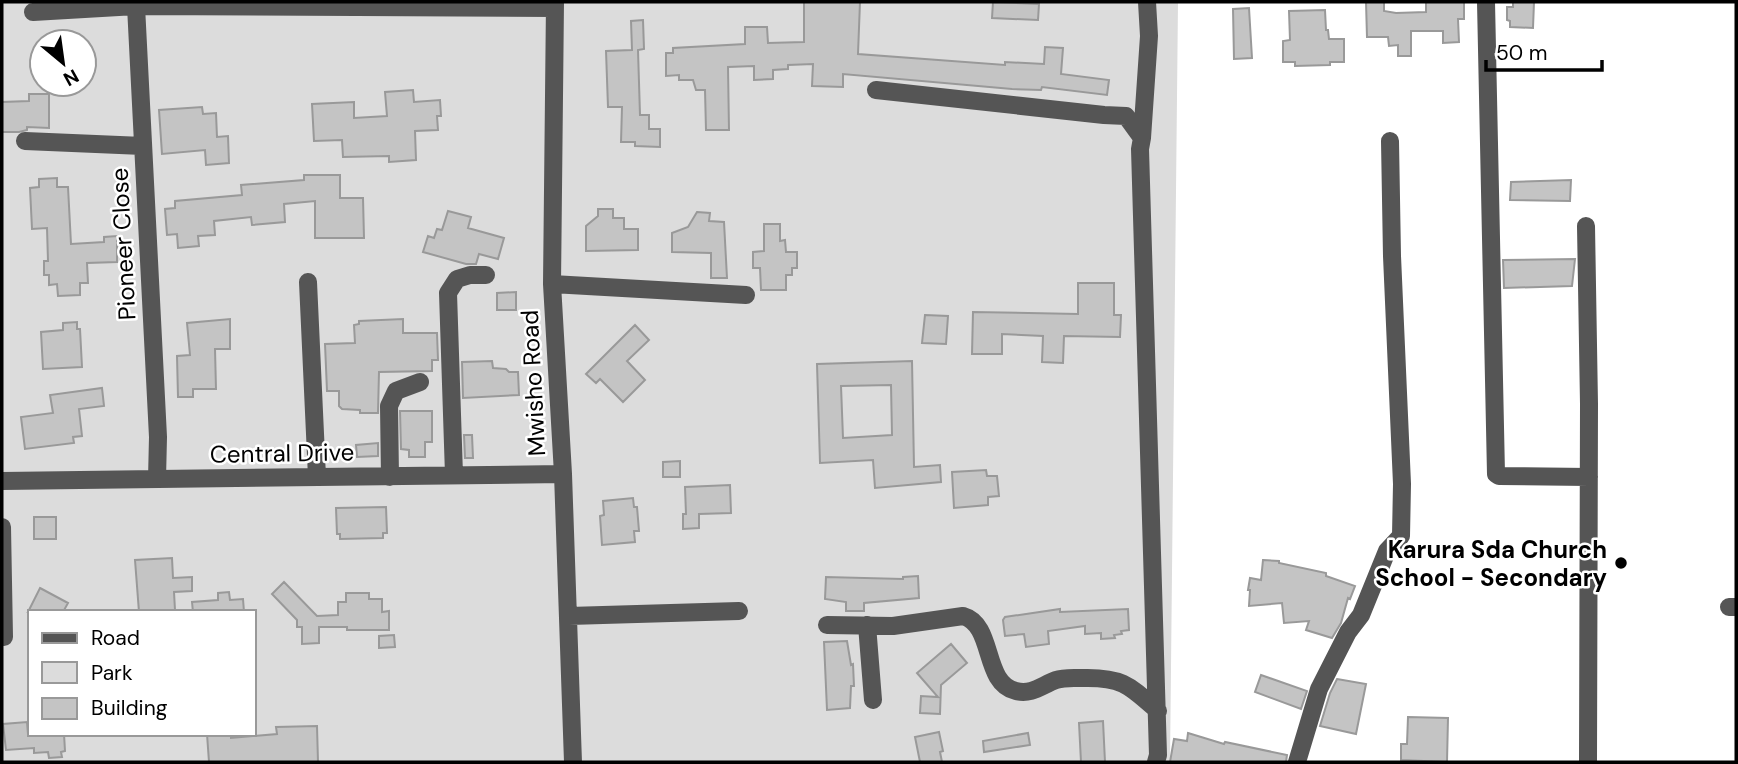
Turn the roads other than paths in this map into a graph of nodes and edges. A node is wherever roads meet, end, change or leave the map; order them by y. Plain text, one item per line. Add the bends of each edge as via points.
1 (1147, 2) edge
2 (1486, 2) edge
3 (404, 4) edge
4 (555, 5) edge
5 (136, 6) junction
6 (33, 12) dead end
7 (876, 90) dead end
8 (1142, 138) junction
9 (25, 141) dead end
10 (1390, 141) dead end
11 (143, 146) junction
12 (1586, 226) dead end
13 (486, 275) dead end
14 (308, 282) dead end
15 (552, 284) junction
16 (746, 295) dead end
17 (420, 382) dead end
18 (563, 474) junction
19 (454, 475) junction
20 (317, 477) junction
21 (390, 477) junction
22 (1589, 477) junction
23 (157, 479) junction
24 (2, 481) edge
25 (2, 527) edge
26 (739, 611) dead end
27 (569, 616) junction
28 (827, 625) dead end
29 (867, 625) junction
30 (4, 638) dead end
31 (873, 700) dead end
32 (1158, 711) junction
33 (573, 762) edge
34 (1156, 762) edge
35 (1297, 762) edge
36 (1588, 762) edge

1 - 8 street
2 - 22 street via 1496,474
3 - 4 street
3 - 5 street
4 - 15 street, Mwisho Road
5 - 6 street
5 - 11 street, Pioneer Close
7 - 8 street via 1126,116
8 - 32 street
9 - 11 street
10 - 35 street via 1401,536 1387,551 1361,615 1319,689
11 - 23 street, Pioneer Close
12 - 22 street
13 - 19 street via 457,279 449,293
14 - 20 street
15 - 16 street
15 - 18 street, Mwisho Road
17 - 21 street via 396,391 389,406
18 - 19 street, Central Drive
18 - 27 street, Mwisho Road
19 - 21 street, Central Drive
20 - 21 street, Central Drive
20 - 23 street, Central Drive
22 - 36 street
23 - 24 street, Central Drive
25 - 30 street
26 - 27 street
27 - 33 street, Mwisho Road
28 - 29 street
29 - 31 street
29 - 32 street via 893,626 963,615 977,624 995,670 1005,686 1015,691 1031,692 1060,678 1113,678 1130,686
32 - 34 street

